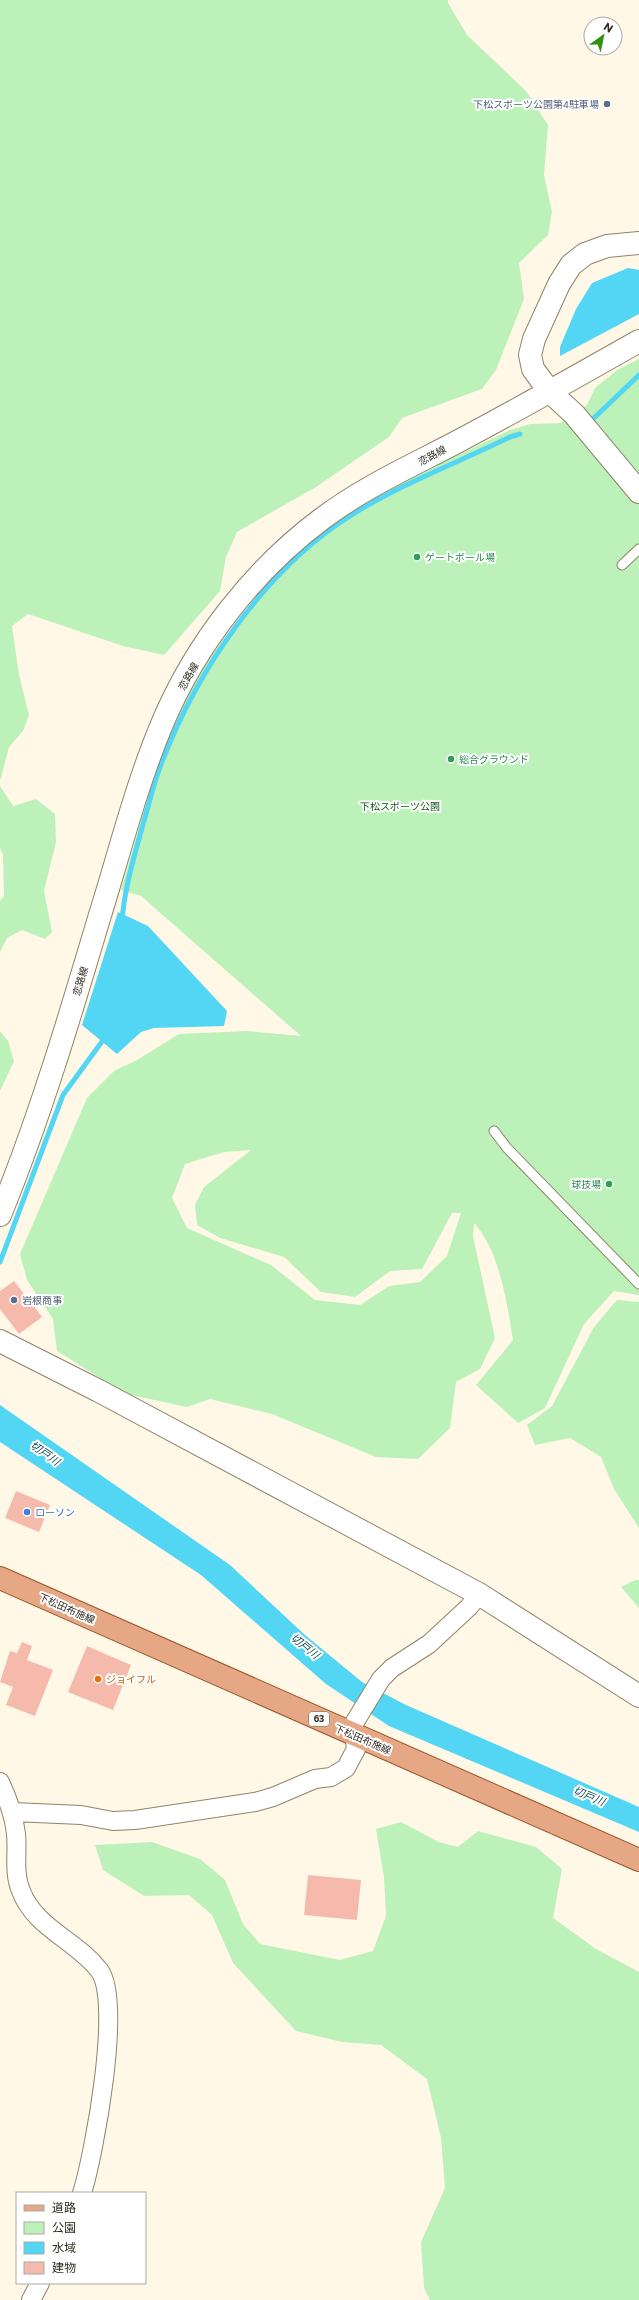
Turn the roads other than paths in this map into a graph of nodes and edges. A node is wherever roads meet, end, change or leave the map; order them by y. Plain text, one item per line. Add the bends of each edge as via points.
1 (639, 243) edge
2 (639, 341) edge
3 (550, 392) junction
4 (639, 492) edge
5 (639, 549) edge
6 (622, 565) dead end
7 (494, 1131) dead end
8 (0, 1215) edge
9 (639, 1284) edge
10 (0, 1341) edge
11 (0, 1578) edge
12 (479, 1594) junction
13 (639, 1696) edge
14 (353, 1734) junction
15 (0, 1782) edge
16 (13, 1812) junction
17 (639, 1860) edge
18 (82, 2192) edge
19 (39, 2284) edge
20 (31, 2300) edge

1 - 3 street via 607,246 585,254 571,265 558,284 534,339 530,355 533,369
2 - 3 street, 恋路線
3 - 4 street via 574,414
3 - 8 street, 恋路線 via 371,487 323,517 280,554 213,634 184,679 163,723 144,773 38,1120
5 - 6 lane
7 - 9 lane via 507,1148
10 - 12 street via 106,1394
11 - 14 main road, 下松田布施線 / 63
12 - 13 street
12 - 14 street via 469,1607 429,1644 392,1668 381,1679 359,1713 353,1725
14 - 16 street via 356,1749 346,1768 331,1777 316,1779 255,1802 113,1821 81,1815
14 - 17 main road, 下松田布施線 / 63
15 - 16 street
16 - 18 street via 16,1868 20,1890 29,1906 45,1924 100,1970 107,1988 103,2100
19 - 20 street

